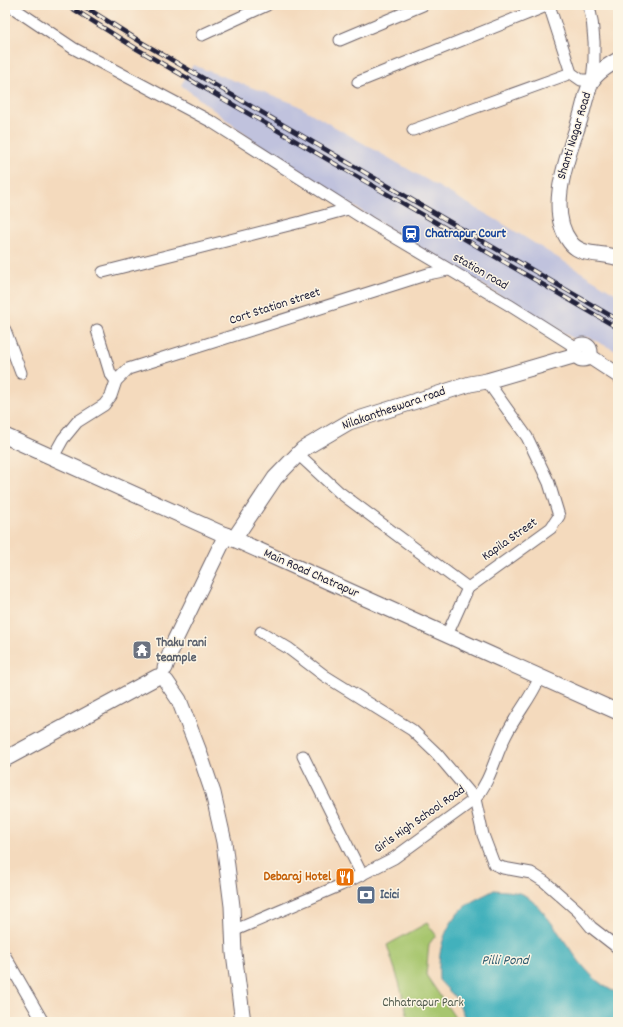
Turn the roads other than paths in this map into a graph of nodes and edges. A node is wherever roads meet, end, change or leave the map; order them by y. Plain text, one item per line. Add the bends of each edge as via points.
1 (9, 5) edge
2 (266, 5) edge
3 (422, 5) edge
4 (549, 5) edge
5 (589, 5) edge
6 (202, 35) dead end
7 (340, 40) dead end
8 (618, 60) edge
9 (571, 74) junction
10 (592, 80) junction
11 (358, 82) dead end
12 (413, 130) dead end
13 (348, 209) junction
14 (618, 258) edge
15 (448, 270) junction
16 (103, 272) dead end
17 (5, 330) edge
18 (97, 330) dead end
19 (583, 353) junction
20 (618, 368) edge
21 (21, 373) dead end
22 (618, 375) edge
23 (116, 381) junction
24 (487, 381) junction
25 (5, 436) edge
26 (298, 454) junction
27 (54, 458) junction
28 (230, 537) junction
29 (468, 588) junction
30 (261, 632) dead end
31 (447, 635) junction
32 (163, 676) junction
33 (540, 677) junction
34 (618, 712) edge
35 (303, 756) dead end
36 (5, 759) edge
37 (475, 799) junction
38 (362, 875) junction
39 (233, 930) junction
40 (616, 942) edge
41 (5, 956) edge
42 (43, 1022) edge
43 (243, 1022) edge

1 - 13 street, station road via 73,48 212,122
2 - 6 street
3 - 7 street
4 - 9 street
4 - 11 street
5 - 10 street via 595,45
8 - 10 street, Shanti Nagar Road
9 - 10 street via 581,80
9 - 12 street
10 - 14 street, Shanti Nagar Road via 565,161 559,188 562,230 571,244 584,251
13 - 15 street, station road
13 - 16 street
15 - 19 street, station road via 509,305
15 - 23 street, Cort Station street via 428,274 128,369
17 - 21 street
18 - 23 street via 110,373
19 - 20 street
19 - 22 street
19 - 24 street, Nilakantheswara road
23 - 27 street via 111,396 104,405 77,422 63,439
24 - 26 street, Nilakantheswara road via 349,422
24 - 29 street, Kapila Street via 527,437 549,483 559,516 551,528
25 - 27 street, Main Road Chatrapur
26 - 28 street, Nilakantheswara road via 274,478
26 - 29 street via 339,492
27 - 28 street, Main Road Chatrapur
28 - 31 street, Main Road Chatrapur
28 - 32 street, Nilakantheswara road via 175,640
29 - 31 street
30 - 37 street via 288,648 325,676 412,730
31 - 33 street, Main Road Chatrapur
32 - 36 street
32 - 39 street via 179,700 213,793 224,842
33 - 34 street, Main Road Chatrapur
33 - 37 street, Girls High School Road via 506,736 484,789
35 - 38 street
37 - 38 street, Girls High School Road via 394,858
37 - 40 street via 483,836 494,864 538,878 578,911 591,927
38 - 39 street, Girls High School Road
39 - 43 street
41 - 42 street

